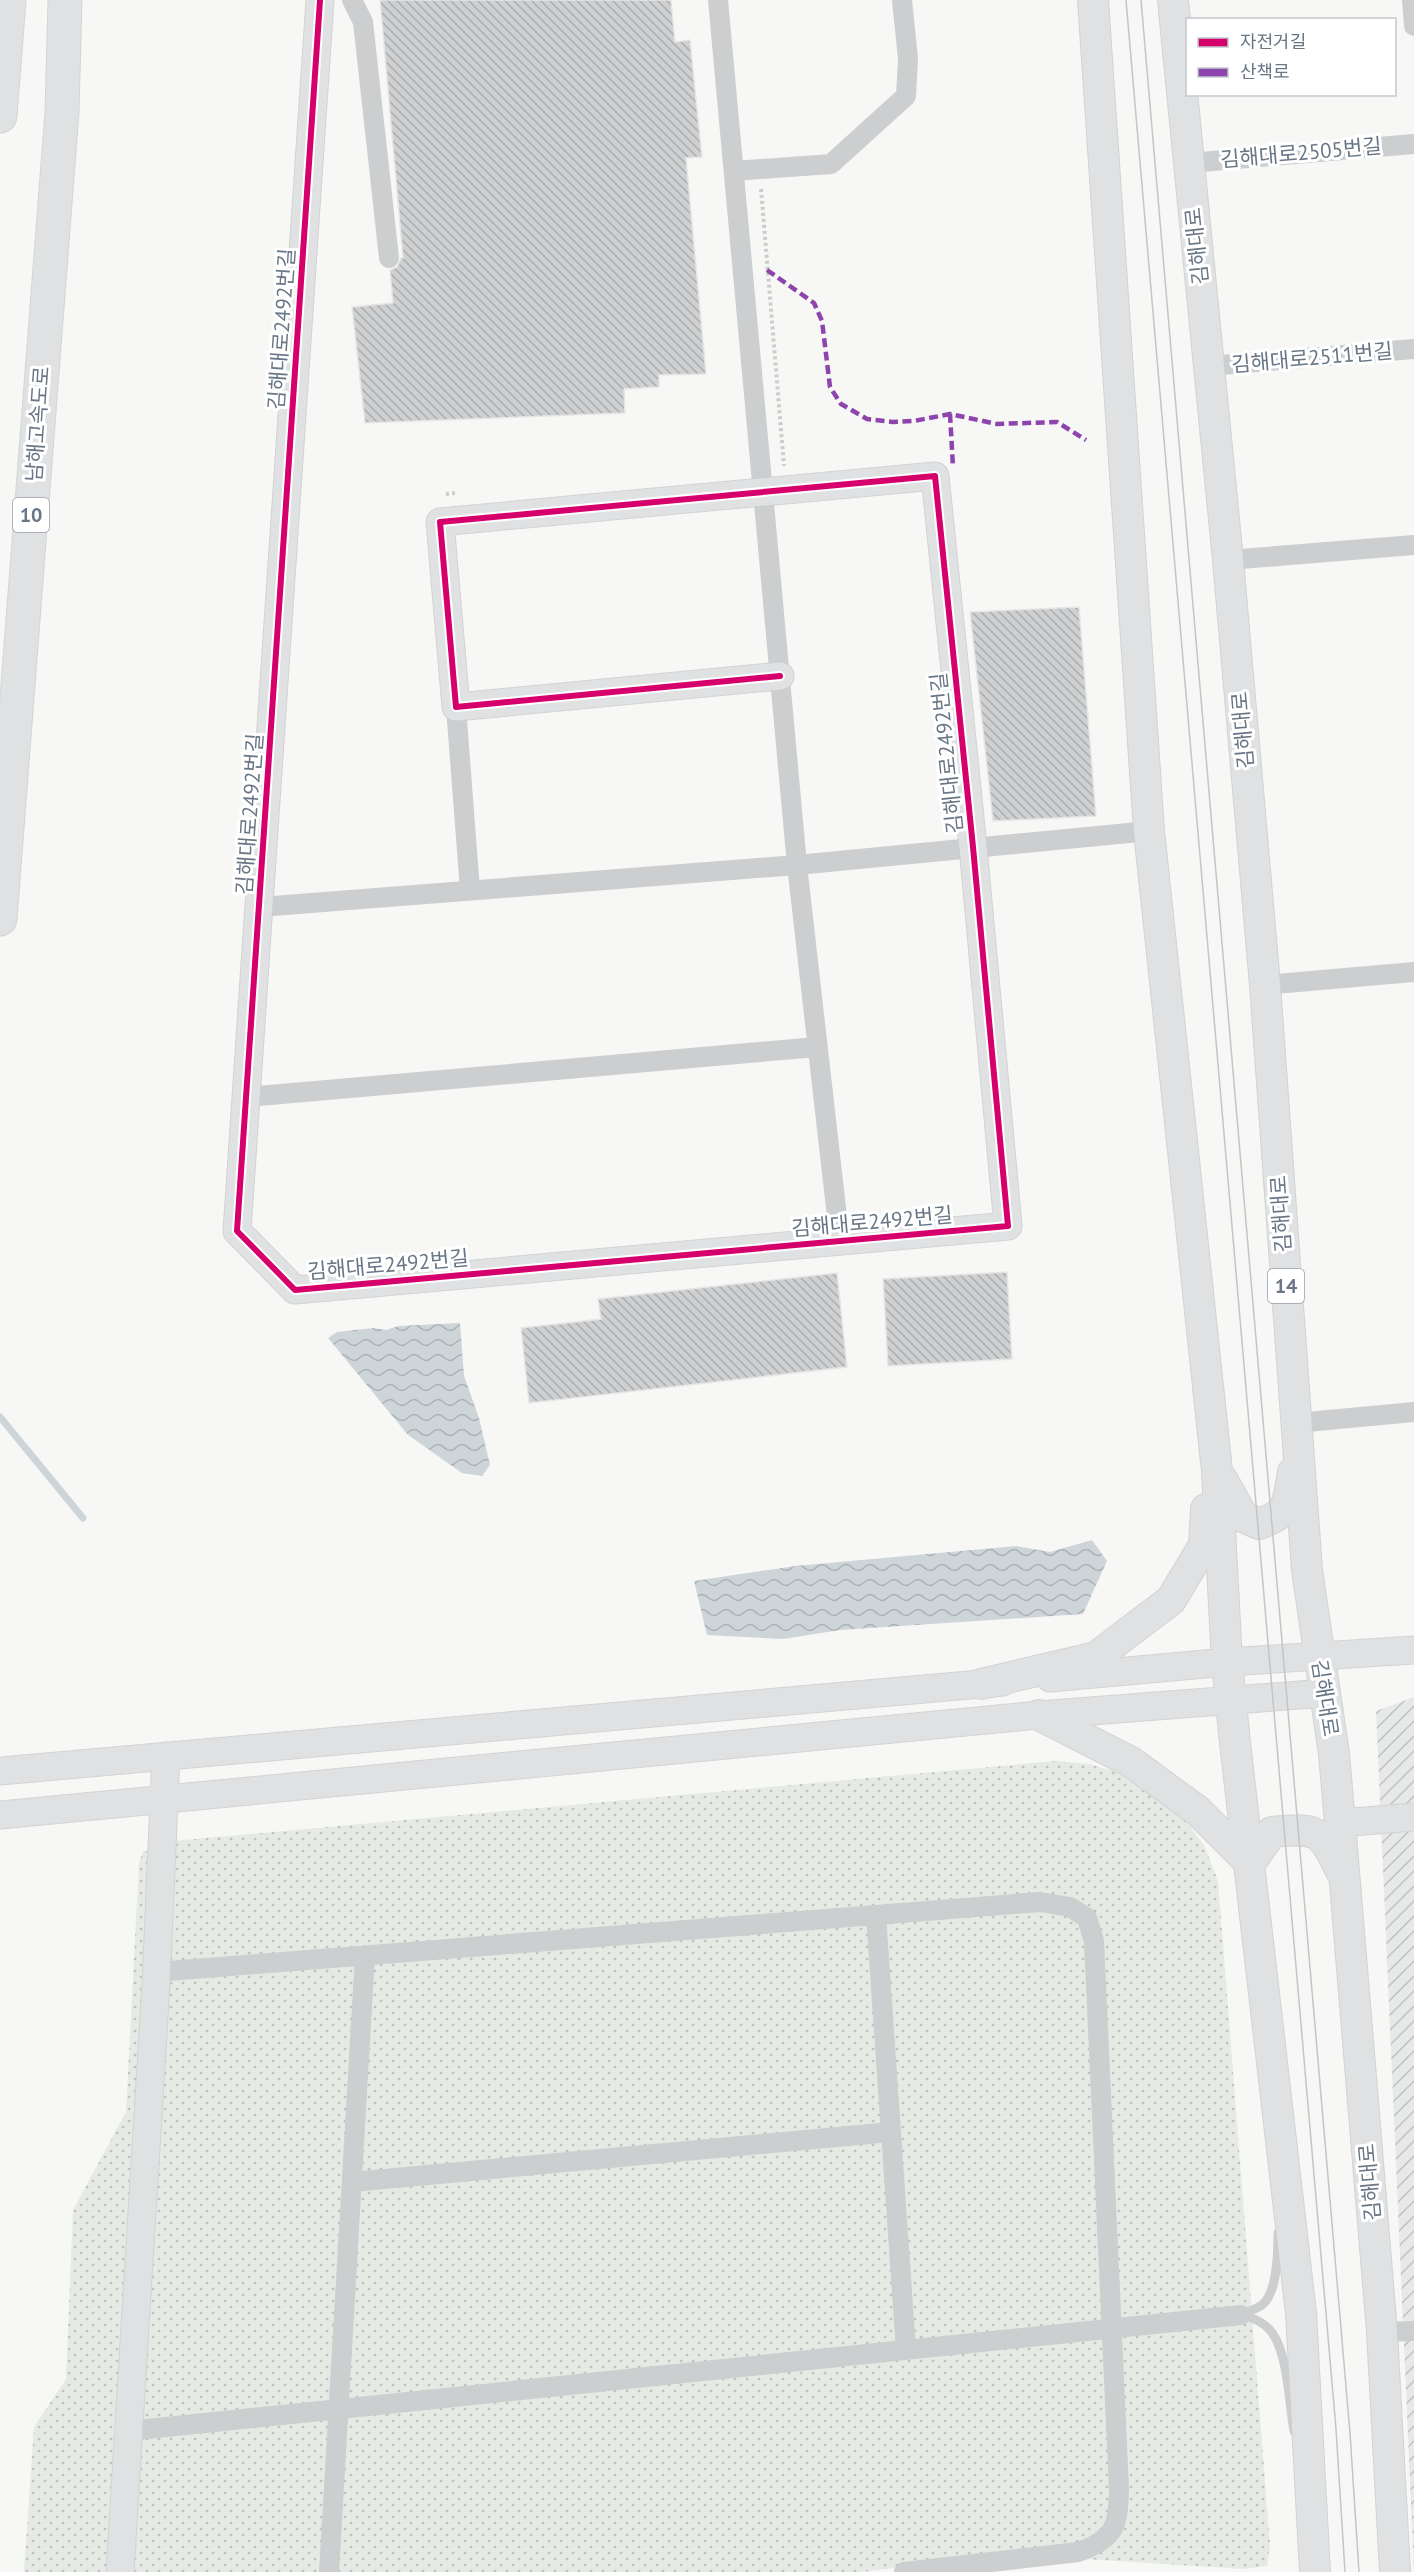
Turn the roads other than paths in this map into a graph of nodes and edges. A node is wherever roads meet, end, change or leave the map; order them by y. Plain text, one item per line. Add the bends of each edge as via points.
1 (9, 0) edge
2 (64, 0) edge
3 (73, 0) edge
4 (320, 0) edge
5 (352, 0) edge
6 (718, 0) edge
7 (903, 0) edge
8 (1093, 0) edge
9 (1173, 0) edge
10 (1412, 0) edge
11 (1414, 26) edge
12 (62, 112) junction
13 (0, 116) edge
14 (1414, 144) edge
15 (1188, 163) junction
16 (734, 171) junction
17 (389, 258) dead end
18 (1414, 349) edge
19 (1209, 366) junction
20 (764, 493) junction
21 (1414, 545) edge
22 (1228, 560) junction
23 (780, 676) junction
24 (456, 707) junction
25 (1149, 831) junction
26 (973, 847) junction
27 (797, 865) junction
28 (470, 890) junction
29 (260, 908) junction
30 (0, 919) edge
31 (1414, 972) edge
32 (1265, 985) junction
33 (818, 1047) junction
34 (247, 1097) junction
35 (840, 1242) junction
36 (1414, 1412) edge
37 (1211, 1416) junction
38 (1297, 1432) junction
39 (1217, 1471) junction
40 (1414, 1650) edge
41 (1319, 1657) junction
42 (1227, 1662) junction
43 (981, 1684) junction
44 (1326, 1693) junction
45 (1231, 1701) junction
46 (1039, 1715) junction
47 (166, 1756) junction
48 (0, 1771) edge
49 (164, 1799) junction
50 (0, 1815) edge
51 (1414, 1817) edge
52 (1340, 1823) junction
53 (1250, 1863) junction
54 (1345, 1878) junction
55 (876, 1915) junction
56 (365, 1955) junction
57 (156, 1972) junction
58 (1270, 2035) junction
59 (891, 2132) junction
60 (352, 2182) junction
61 (1276, 2189) dead end
62 (1278, 2225) dead end
63 (1241, 2315) junction
64 (1112, 2329) junction
65 (1414, 2331) edge
66 (1382, 2332) junction
67 (906, 2350) junction
68 (338, 2409) junction
69 (128, 2431) junction
70 (1295, 2439) dead end
71 (1298, 2462) dead end
72 (1315, 2569) edge
73 (120, 2572) edge
74 (329, 2572) edge
75 (904, 2572) edge
76 (1395, 2572) edge

1 - 13 highway
2 - 12 highway, 남해고속도로 / 10
3 - 12 highway
4 - 29 street, 김해대로2492번길
5 - 17 street via 363,22
6 - 16 street, 김해대로2492번길
7 - 16 street via 908,59 906,96 831,164
8 - 25 main road
9 - 15 main road, 김해대로 / 14
10 - 11 street
12 - 30 highway, 남해고속도로 / 10
14 - 15 street, 김해대로2505번길
15 - 19 main road, 김해대로 / 14
16 - 20 street, 김해대로2492번길
18 - 19 street, 김해대로2511번길
19 - 22 main road, 김해대로 / 14
20 - 23 street, 김해대로2492번길
20 - 24 street, 김해대로2492번길 via 440,522
20 - 26 street, 김해대로2492번길 via 935,476
21 - 22 street
22 - 32 main road, 김해대로 / 14
23 - 24 street
23 - 27 street, 김해대로2492번길
24 - 28 street, 김해대로2492번길
25 - 26 street
25 - 37 main road
26 - 27 street, 김해대로2492번길
26 - 35 street, 김해대로2492번길 via 1008,1226
27 - 28 street, 김해대로2492번길
27 - 33 street, 김해대로2492번길
28 - 29 street, 김해대로2492번길
29 - 34 street, 김해대로2492번길
31 - 32 street
32 - 38 main road, 김해대로 / 14
33 - 34 street
33 - 35 street, 김해대로2492번길
34 - 35 street, 김해대로2492번길 via 237,1231 295,1290
36 - 38 street
37 - 39 main road
37 - 43 main road via 1204,1545 1171,1600 1096,1657
38 - 39 main road via 1288,1502 1277,1518 1259,1524 1243,1516
38 - 41 main road, 김해대로 / 14 via 1307,1570
39 - 42 main road
40 - 41 street
41 - 42 street
41 - 44 main road, 김해대로 / 14
42 - 43 street
42 - 45 main road
43 - 47 street
44 - 45 street
44 - 52 main road, 김해대로 / 14
45 - 46 street
45 - 53 main road
46 - 49 street
46 - 53 main road via 1131,1762 1198,1811
47 - 48 street
47 - 49 street
49 - 50 street
49 - 57 street
51 - 52 street
52 - 54 main road, 김해대로 / 14
53 - 54 main road via 1272,1832 1304,1828 1326,1841
53 - 58 main road
54 - 66 main road, 김해대로 / 14
55 - 56 street
55 - 59 street
55 - 64 street via 1040,1902 1070,1907 1087,1918 1094,1941
56 - 57 street
56 - 60 street
57 - 69 street
58 - 61 lane
58 - 72 main road via 1301,2313
59 - 60 street
59 - 67 street
60 - 68 street
62 - 63 lane via 1275,2277 1270,2294 1263,2304
63 - 64 street
63 - 70 lane via 1257,2319 1273,2334 1282,2358
64 - 67 street
64 - 75 street via 1119,2488 1118,2517 1109,2535 1098,2545 1078,2552
65 - 66 street
66 - 76 main road, 김해대로 / 14
67 - 68 street
68 - 69 street
68 - 74 street
69 - 73 street
71 - 72 lane

